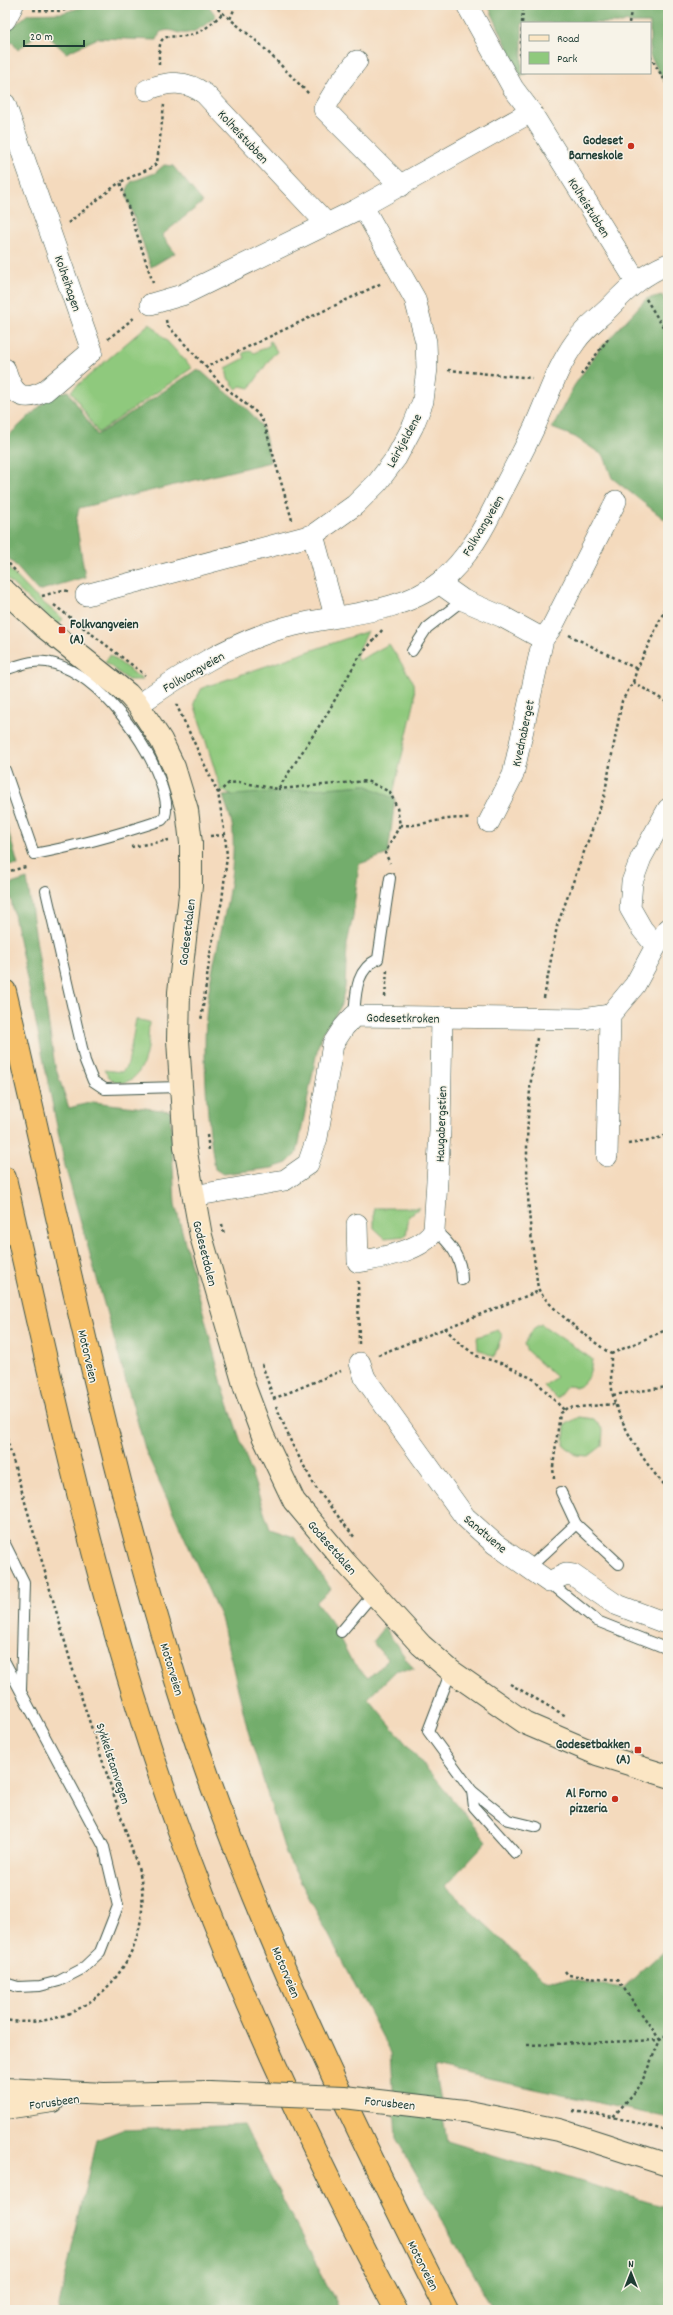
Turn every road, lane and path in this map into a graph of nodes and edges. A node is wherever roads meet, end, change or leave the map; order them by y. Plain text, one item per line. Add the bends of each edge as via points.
1 (82, 5) edge
2 (213, 5) edge
3 (236, 5) edge
4 (467, 5) edge
5 (526, 5) edge
6 (632, 5) edge
7 (10, 11) edge
8 (223, 13) junction
9 (230, 19) junction
10 (522, 22) edge
11 (629, 22) edge
12 (651, 58) edge
13 (357, 61) dead end
14 (668, 86) edge
15 (154, 87) junction
16 (5, 104) edge
17 (324, 108) junction
18 (531, 112) junction
19 (120, 182) junction
20 (401, 186) junction
21 (363, 207) junction
22 (327, 224) junction
23 (53, 237) junction
24 (668, 264) edge
25 (400, 274) junction
26 (636, 281) junction
27 (646, 299) junction
28 (156, 303) junction
29 (641, 304) dead end
30 (612, 334) dead end
31 (668, 335) edge
32 (92, 351) junction
33 (206, 367) junction
34 (427, 368) junction
35 (5, 369) edge
36 (553, 380) junction
37 (578, 380) dead end
38 (616, 501) dead end
39 (305, 537) junction
40 (5, 559) edge
41 (20, 575) dead end
42 (439, 582) junction
43 (62, 590) dead end
44 (5, 591) edge
45 (38, 592) dead end
46 (86, 595) dead end
47 (42, 596) junction
48 (463, 600) junction
49 (668, 603) edge
50 (335, 616) junction
51 (384, 628) dead end
52 (548, 633) junction
53 (412, 651) dead end
54 (637, 669) junction
55 (5, 670) edge
56 (138, 670) dead end
57 (633, 682) junction
58 (176, 702) dead end
59 (668, 702) edge
60 (138, 705) junction
61 (5, 770) edge
62 (278, 789) junction
63 (218, 793) junction
64 (668, 809) edge
65 (489, 822) joint
66 (400, 825) junction
67 (390, 878) joint
68 (46, 891) dead end
69 (668, 929) edge
70 (656, 946) junction
71 (378, 959) junction
72 (5, 991) edge
73 (610, 1015) junction
74 (354, 1016) junction
75 (386, 1016) junction
76 (442, 1017) junction
77 (541, 1018) junction
78 (201, 1029) dead end
79 (180, 1087) junction
80 (207, 1131) dead end
81 (668, 1135) edge
82 (607, 1150) joint
83 (209, 1153) dead end
84 (5, 1178) edge
85 (215, 1192) junction
86 (193, 1196) junction
87 (356, 1224) dead end
88 (434, 1230) junction
89 (226, 1242) dead end
90 (358, 1262) junction
91 (462, 1280) dead end
92 (540, 1291) junction
93 (445, 1328) junction
94 (668, 1329) edge
95 (611, 1354) junction
96 (260, 1358) dead end
97 (360, 1363) junction
98 (325, 1377) dead end
99 (668, 1388) edge
100 (613, 1395) junction
101 (273, 1399) junction
102 (615, 1404) junction
103 (564, 1410) junction
104 (5, 1432) edge
105 (668, 1488) edge
106 (561, 1492) joint
107 (576, 1524) junction
108 (358, 1543) dead end
109 (5, 1544) edge
110 (619, 1564) dead end
111 (530, 1567) junction
112 (549, 1582) junction
113 (374, 1593) junction
114 (668, 1624) edge
115 (341, 1632) dead end
116 (668, 1649) edge
117 (5, 1662) edge
118 (451, 1671) junction
119 (508, 1683) dead end
120 (21, 1690) junction
121 (568, 1717) dead end
122 (668, 1776) edge
123 (472, 1791) junction
124 (537, 1827) dead end
125 (515, 1853) dead end
126 (564, 1972) dead end
127 (5, 1983) edge
128 (5, 2020) edge
129 (668, 2034) edge
130 (660, 2040) junction
131 (527, 2045) dead end
132 (5, 2090) edge
133 (104, 2094) junction
134 (5, 2108) edge
135 (613, 2117) dead end
136 (668, 2165) edge
137 (396, 2310) edge
138 (447, 2310) edge

1 - 7 path via 62,11
2 - 8 path
3 - 9 path
4 - 18 street, Kolheistubben via 502,68
5 - 10 path
6 - 11 path
8 - 9 path
8 - 15 path via 199,32 161,39 158,45
9 - 17 path via 260,44
12 - 14 path
13 - 17 street
15 - 19 path via 165,94 157,163
15 - 22 street, Kolheistubben via 189,84 205,94
16 - 23 street, Kolheihagen
17 - 20 street
18 - 20 street
18 - 26 street, Kolheistubben
19 - 23 path
19 - 28 path
20 - 21 street
21 - 22 street
21 - 25 street, Leirkjeldene
22 - 28 street via 204,285
23 - 32 street, Kolheihagen
24 - 26 street, Folkvangveien
25 - 33 path
25 - 34 street, Leirkjeldene via 415,299 421,316
26 - 27 path
26 - 36 street, Folkvangveien via 576,340
27 - 29 path
27 - 31 path
28 - 32 path
28 - 33 path via 167,326
30 - 37 path
32 - 35 street via 36,396 20,396 14,391
33 - 39 path via 221,384 257,413 264,423
34 - 36 path
34 - 39 street, Leirkjeldene via 423,401 396,458 378,482 355,505
36 - 42 street, Folkvangveien via 535,426 478,537 464,558
38 - 52 street, Kvednaberget
39 - 46 street, Leirkjeldene
39 - 50 street
40 - 41 path
42 - 48 street
42 - 50 street, Folkvangveien via 406,601
43 - 47 path
44 - 60 main road, Godesetdalen via 44,627 116,683
45 - 47 path
47 - 56 path
48 - 52 street
48 - 53 lane via 427,628
49 - 54 path
50 - 60 street, Folkvangveien via 283,628 244,643 162,687
51 - 62 path via 357,660 327,714
52 - 54 path
52 - 65 street, Kvednaberget via 513,775
54 - 57 path
55 - 61 lane via 32,661 56,664 84,680 108,700 144,745 160,780 166,816 162,820 79,846 34,854
57 - 59 path
57 - 77 path via 622,701 617,719 604,797 557,926
58 - 63 path
60 - 79 main road, Godesetdalen via 161,740 174,767 182,788 189,827 191,886 179,992
62 - 63 path via 238,782 229,783
62 - 66 path via 367,781 390,792 397,808
63 - 78 path via 227,856 222,901 211,948
64 - 70 street via 641,858 632,882 630,908
65 - 66 path via 452,817 412,826
66 - 67 path via 385,853 390,860
67 - 71 lane
68 - 79 lane via 85,1060 93,1081 105,1089
69 - 70 street
70 - 73 street via 635,985
71 - 74 lane via 361,973 356,988
71 - 75 path via 387,970
72 - 138 highway, Motorveien via 134,1540 186,1709 239,1857 298,1998 359,2133
73 - 77 street, Godesetkroken via 583,1020
73 - 82 street
74 - 75 street, Godesetkroken
74 - 85 street, Godesetkroken via 333,1044 317,1138 308,1164 285,1180
75 - 76 street, Godesetkroken
76 - 77 street, Godesetkroken
76 - 88 street, Haugabergstien via 440,1131
77 - 92 path via 528,1091 531,1237
79 - 86 main road, Godesetdalen via 185,1147
80 - 83 path
81 - 82 path
84 - 137 highway via 91,1546 118,1643 168,1800 225,1950 288,2095 317,2158
85 - 86 street, Godesetkroken
85 - 89 path
86 - 113 main road, Godesetdalen via 223,1319 263,1436 294,1501
87 - 90 street
88 - 90 street via 423,1244 383,1258
88 - 91 lane via 447,1240 456,1253
90 - 97 path
92 - 93 path
92 - 95 path via 568,1320
93 - 97 path
93 - 103 path via 459,1343 477,1356 504,1364 535,1380
94 - 95 path
95 - 100 path
96 - 101 path
97 - 111 street, Sandtuene via 365,1378 465,1517 495,1544
98 - 101 path
99 - 100 path
100 - 102 path
101 - 108 path via 292,1444 316,1488
102 - 103 path via 578,1406
102 - 105 path via 638,1448
103 - 106 path via 558,1416 553,1467 554,1480
104 - 128 path, Sykkelstamvegen via 73,1669 140,1874 143,1901 140,1929 131,1954 122,1970 104,1991 74,2011 56,2017 38,2021
106 - 107 lane
107 - 110 lane
107 - 111 lane
109 - 120 lane via 24,1582
111 - 112 street, Sandtuene
112 - 114 street via 566,1574 573,1575 615,1604
112 - 116 lane via 597,1621
113 - 115 lane
113 - 118 main road, Godesetdalen via 421,1645
117 - 120 lane
118 - 122 main road, Godesetdalen via 527,1724 597,1754
118 - 123 lane via 428,1731
119 - 121 path
120 - 127 lane via 104,1847 118,1906 100,1952 82,1969 59,1981 40,1986 18,1988
123 - 124 lane via 508,1820
123 - 125 lane via 474,1807
126 - 130 path via 568,1976 618,1980
129 - 130 path
130 - 131 path
130 - 135 path via 640,2086
132 - 133 main road, Forusbeen
133 - 134 main road, Forusbeen
133 - 136 main road, Forusbeen, bridge via 209,2092 344,2097 464,2111 559,2130

